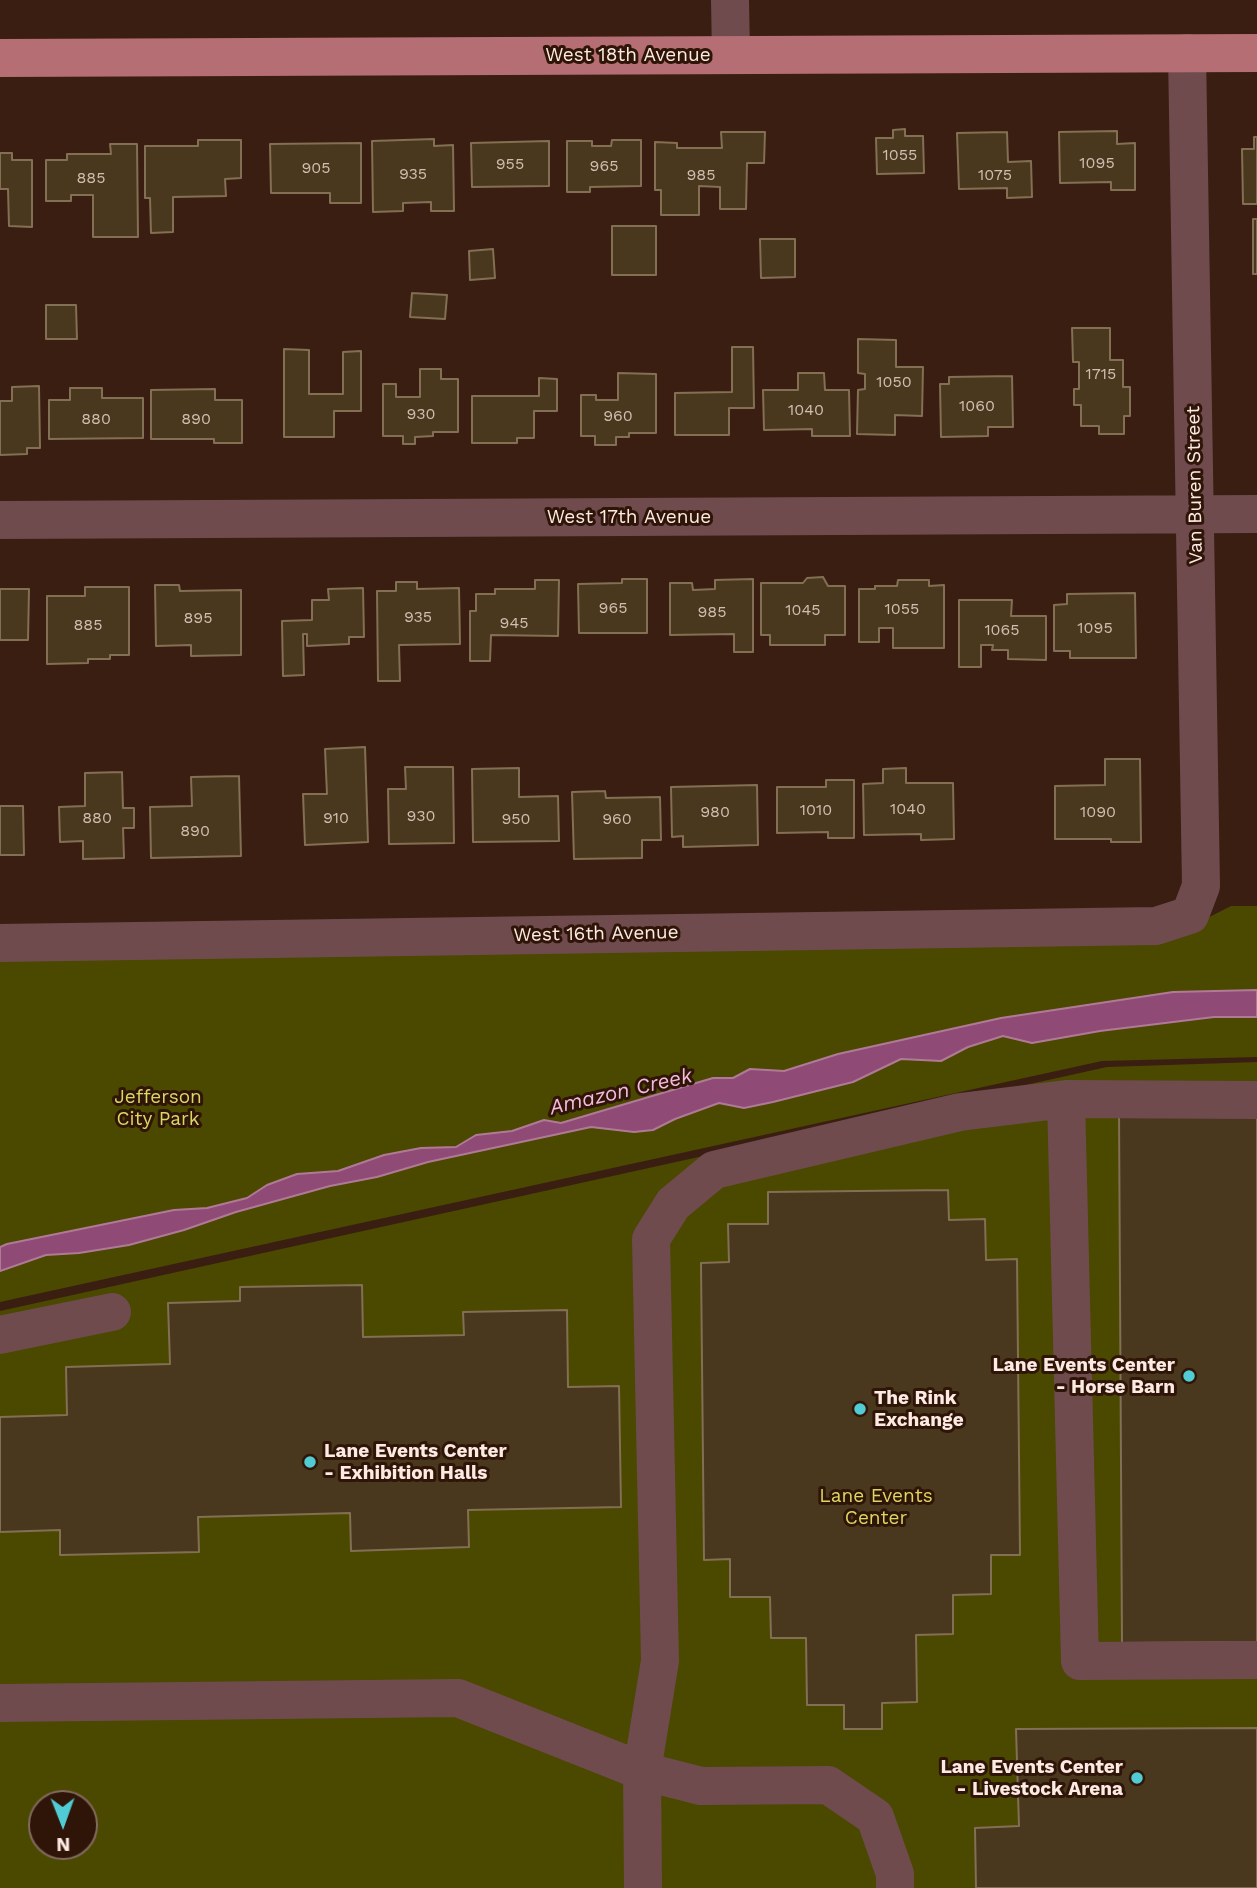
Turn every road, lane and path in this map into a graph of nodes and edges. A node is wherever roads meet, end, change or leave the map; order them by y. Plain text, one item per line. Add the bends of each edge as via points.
1 (730, 0) edge
2 (1187, 53) junction
3 (1257, 53) edge
4 (731, 55) junction
5 (0, 58) edge
6 (1195, 514) junction
7 (1257, 514) edge
8 (0, 520) edge
9 (1190, 915) joint
10 (0, 943) edge
11 (1066, 1099) junction
12 (1257, 1100) edge
13 (112, 1312) dead end
14 (0, 1335) edge
15 (1257, 1660) edge
16 (0, 1703) edge
17 (642, 1771) junction
18 (643, 1888) edge
19 (895, 1888) edge

1 - 4 street
2 - 3 main road, West 18th Avenue
2 - 4 main road, West 18th Avenue
2 - 6 street, Van Buren Street
4 - 5 main road, West 18th Avenue
6 - 7 street, West 17th Avenue
6 - 8 street, West 17th Avenue
6 - 9 street, Van Buren Street via 1201,886
9 - 10 street, West 16th Avenue via 1156,926
11 - 12 street
11 - 15 street via 1080,1661
11 - 17 street via 960,1112 714,1170 673,1204 658,1227 651,1239 660,1661
13 - 14 street
16 - 17 street via 458,1698
17 - 18 street
17 - 19 street via 701,1786 828,1785 875,1818 895,1874

